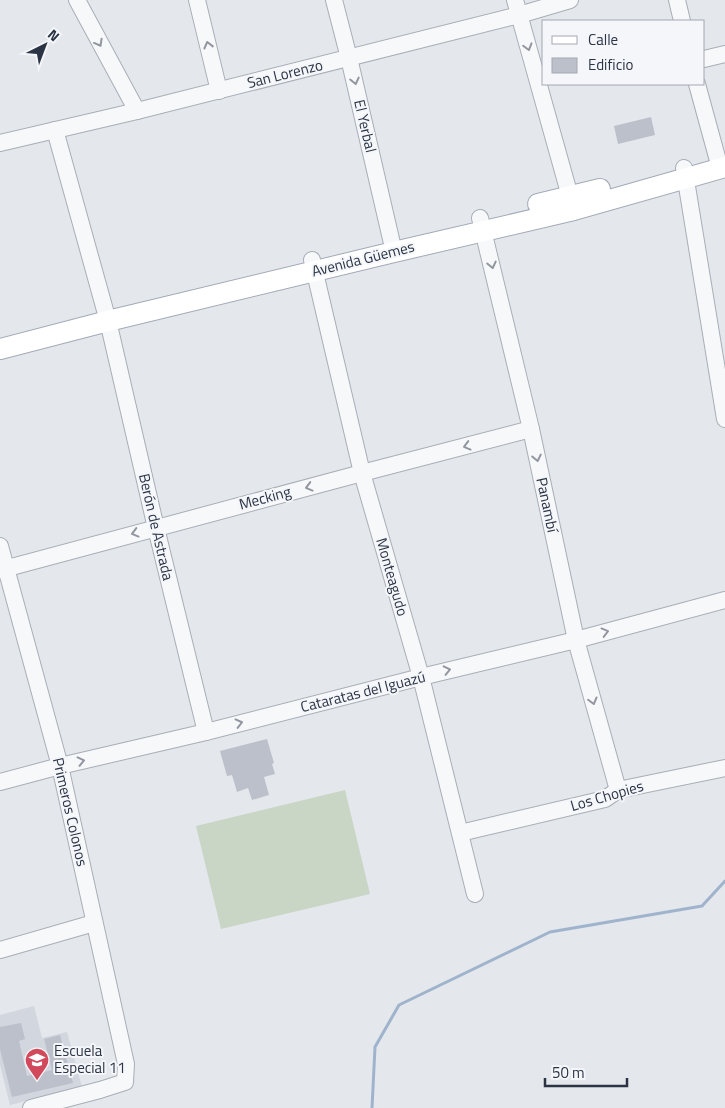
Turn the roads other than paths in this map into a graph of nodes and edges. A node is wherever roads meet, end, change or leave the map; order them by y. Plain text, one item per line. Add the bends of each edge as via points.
1 (77, 0) edge
2 (197, 0) edge
3 (334, 0) edge
4 (570, 0) edge
5 (677, 0) edge
6 (517, 7) edge
7 (682, 20) edge
8 (725, 54) edge
9 (349, 58) junction
10 (705, 59) edge
11 (697, 85) edge
12 (219, 90) junction
13 (137, 111) junction
14 (55, 130) junction
15 (0, 143) edge
16 (722, 163) edge
17 (685, 173) junction
18 (572, 203) junction
19 (482, 224) junction
20 (393, 246) junction
21 (313, 265) junction
22 (107, 316) junction
23 (0, 338) edge
24 (0, 349) edge
25 (725, 419) edge
26 (531, 429) junction
27 (362, 472) junction
28 (156, 528) junction
29 (0, 546) edge
30 (3, 569) edge
31 (725, 600) edge
32 (576, 640) junction
33 (421, 677) junction
34 (206, 732) junction
35 (60, 766) junction
36 (725, 768) edge
37 (0, 782) edge
38 (618, 790) junction
39 (460, 833) junction
40 (475, 894) dead end
41 (94, 923) junction
42 (0, 950) edge
43 (31, 1108) edge

1 -> 13 street
12 -> 2 street
3 - 9 street, El Yerbal
4 - 6 street, San Lorenzo
5 - 7 street
6 - 9 street, San Lorenzo
6 -> 18 street
8 - 10 street
9 - 12 street, San Lorenzo
9 -> 20 street, El Yerbal
11 - 16 street
12 - 13 street, San Lorenzo
13 - 14 street, San Lorenzo
14 - 15 street, San Lorenzo
14 - 22 street, Berón de Astrada
16 - 17 main road, Avenida Güemes
17 - 18 main road, Avenida Güemes
17 - 25 street
18 - 19 main road, Avenida Güemes
19 - 20 main road, Avenida Güemes
19 -> 26 street, Panambí
20 - 21 main road, Avenida Güemes
21 - 22 main road, Avenida Güemes
21 - 27 street, Monteagudo
22 - 23 main road, Avenida Güemes
22 - 24 main road, Avenida Güemes
22 - 28 street, Berón de Astrada
26 -> 27 street, Mecking
26 -> 32 street, Panambí
27 -> 28 street, Mecking
27 - 33 street, Monteagudo
28 -> 30 street, Mecking
28 - 34 street, Berón de Astrada
29 - 30 street, Primeros Colonos
30 - 35 street, Primeros Colonos
32 -> 31 street, Cataratas del Iguazú
33 -> 32 street, Cataratas del Iguazú
32 -> 38 street, Panambí
34 -> 33 street, Cataratas del Iguazú
33 - 39 street, Monteagudo
35 -> 34 street, Cataratas del Iguazú
35 - 37 street, Cataratas del Iguazú
35 - 41 street, Primeros Colonos
36 - 38 street, Los Chopies
38 - 39 street, Los Chopies via 605,799
39 - 40 street, Monteagudo
41 - 42 street
41 - 43 street, Primeros Colonos via 126,1064 125,1082

